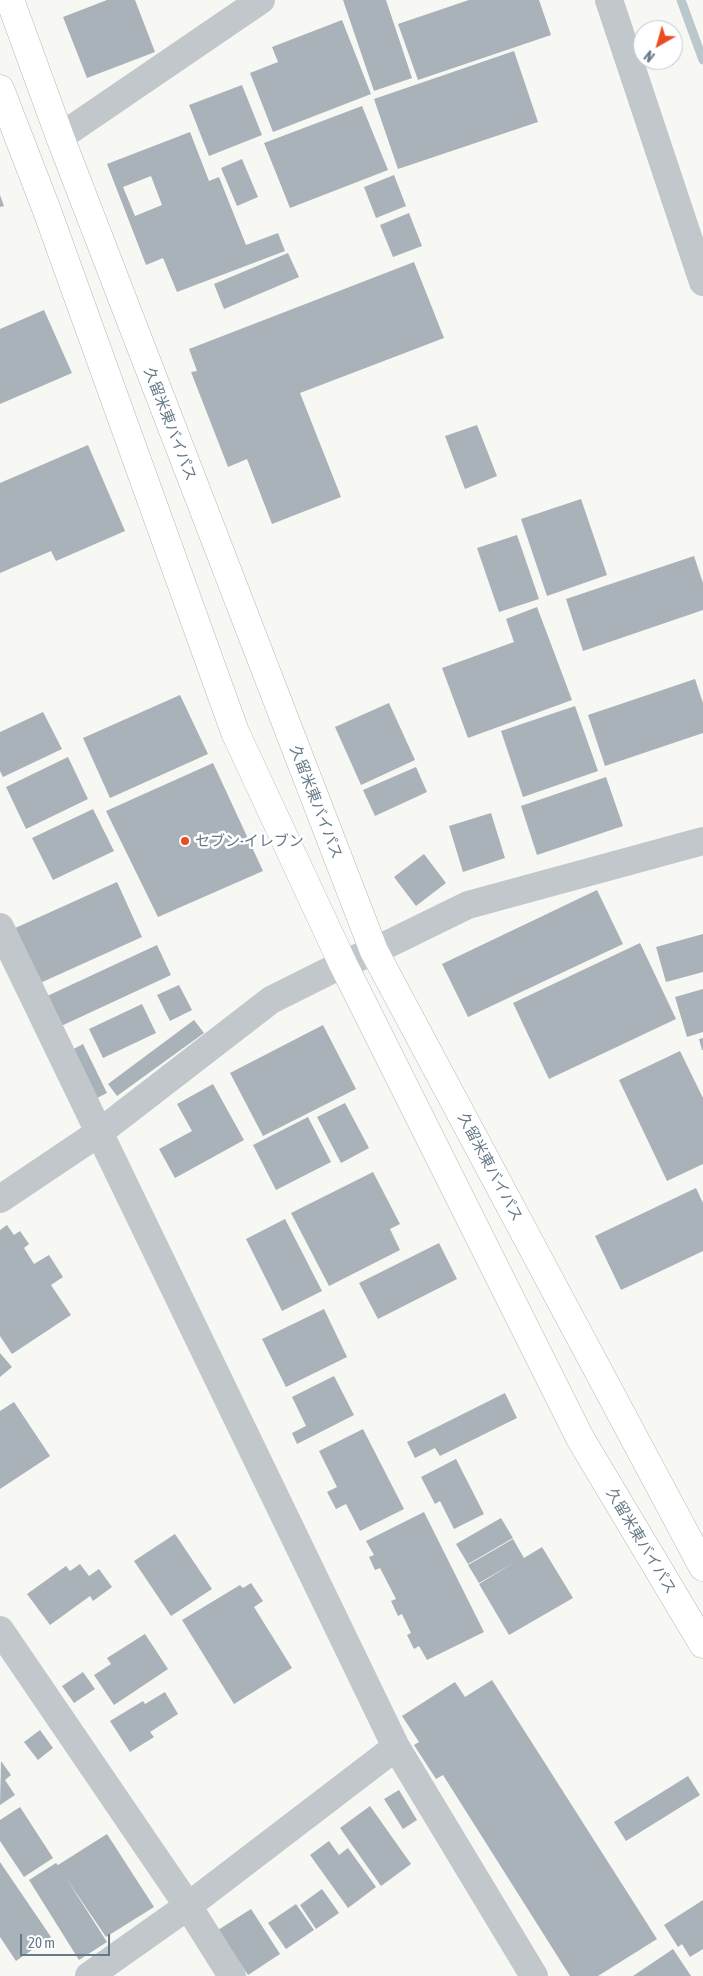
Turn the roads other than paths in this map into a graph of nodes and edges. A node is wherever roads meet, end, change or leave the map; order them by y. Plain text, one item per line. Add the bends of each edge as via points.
1 (10, 0) edge
2 (261, 0) edge
3 (609, 0) edge
4 (0, 89) edge
5 (60, 137) junction
6 (703, 282) edge
7 (703, 841) edge
8 (0, 927) edge
9 (374, 951) junction
10 (343, 964) junction
11 (100, 1132) junction
12 (0, 1199) edge
13 (703, 1567) edge
14 (0, 1630) edge
15 (703, 1644) edge
16 (396, 1747) junction
17 (188, 1906) junction
18 (88, 1976) edge
19 (232, 1976) edge
20 (534, 1976) edge

1 - 5 highway, 久留米東バイパス
2 - 5 street
3 - 6 street
4 - 10 highway, 久留米東バイパス via 235,732
5 - 9 highway, 久留米東バイパス
7 - 9 street via 468,905
8 - 11 street
9 - 10 street
9 - 13 highway, 久留米東バイパス
10 - 11 street via 271,1000
10 - 15 highway, 久留米東バイパス via 580,1438
11 - 12 street
11 - 16 street
14 - 17 street
16 - 17 street
16 - 20 street
17 - 18 street
17 - 19 street

